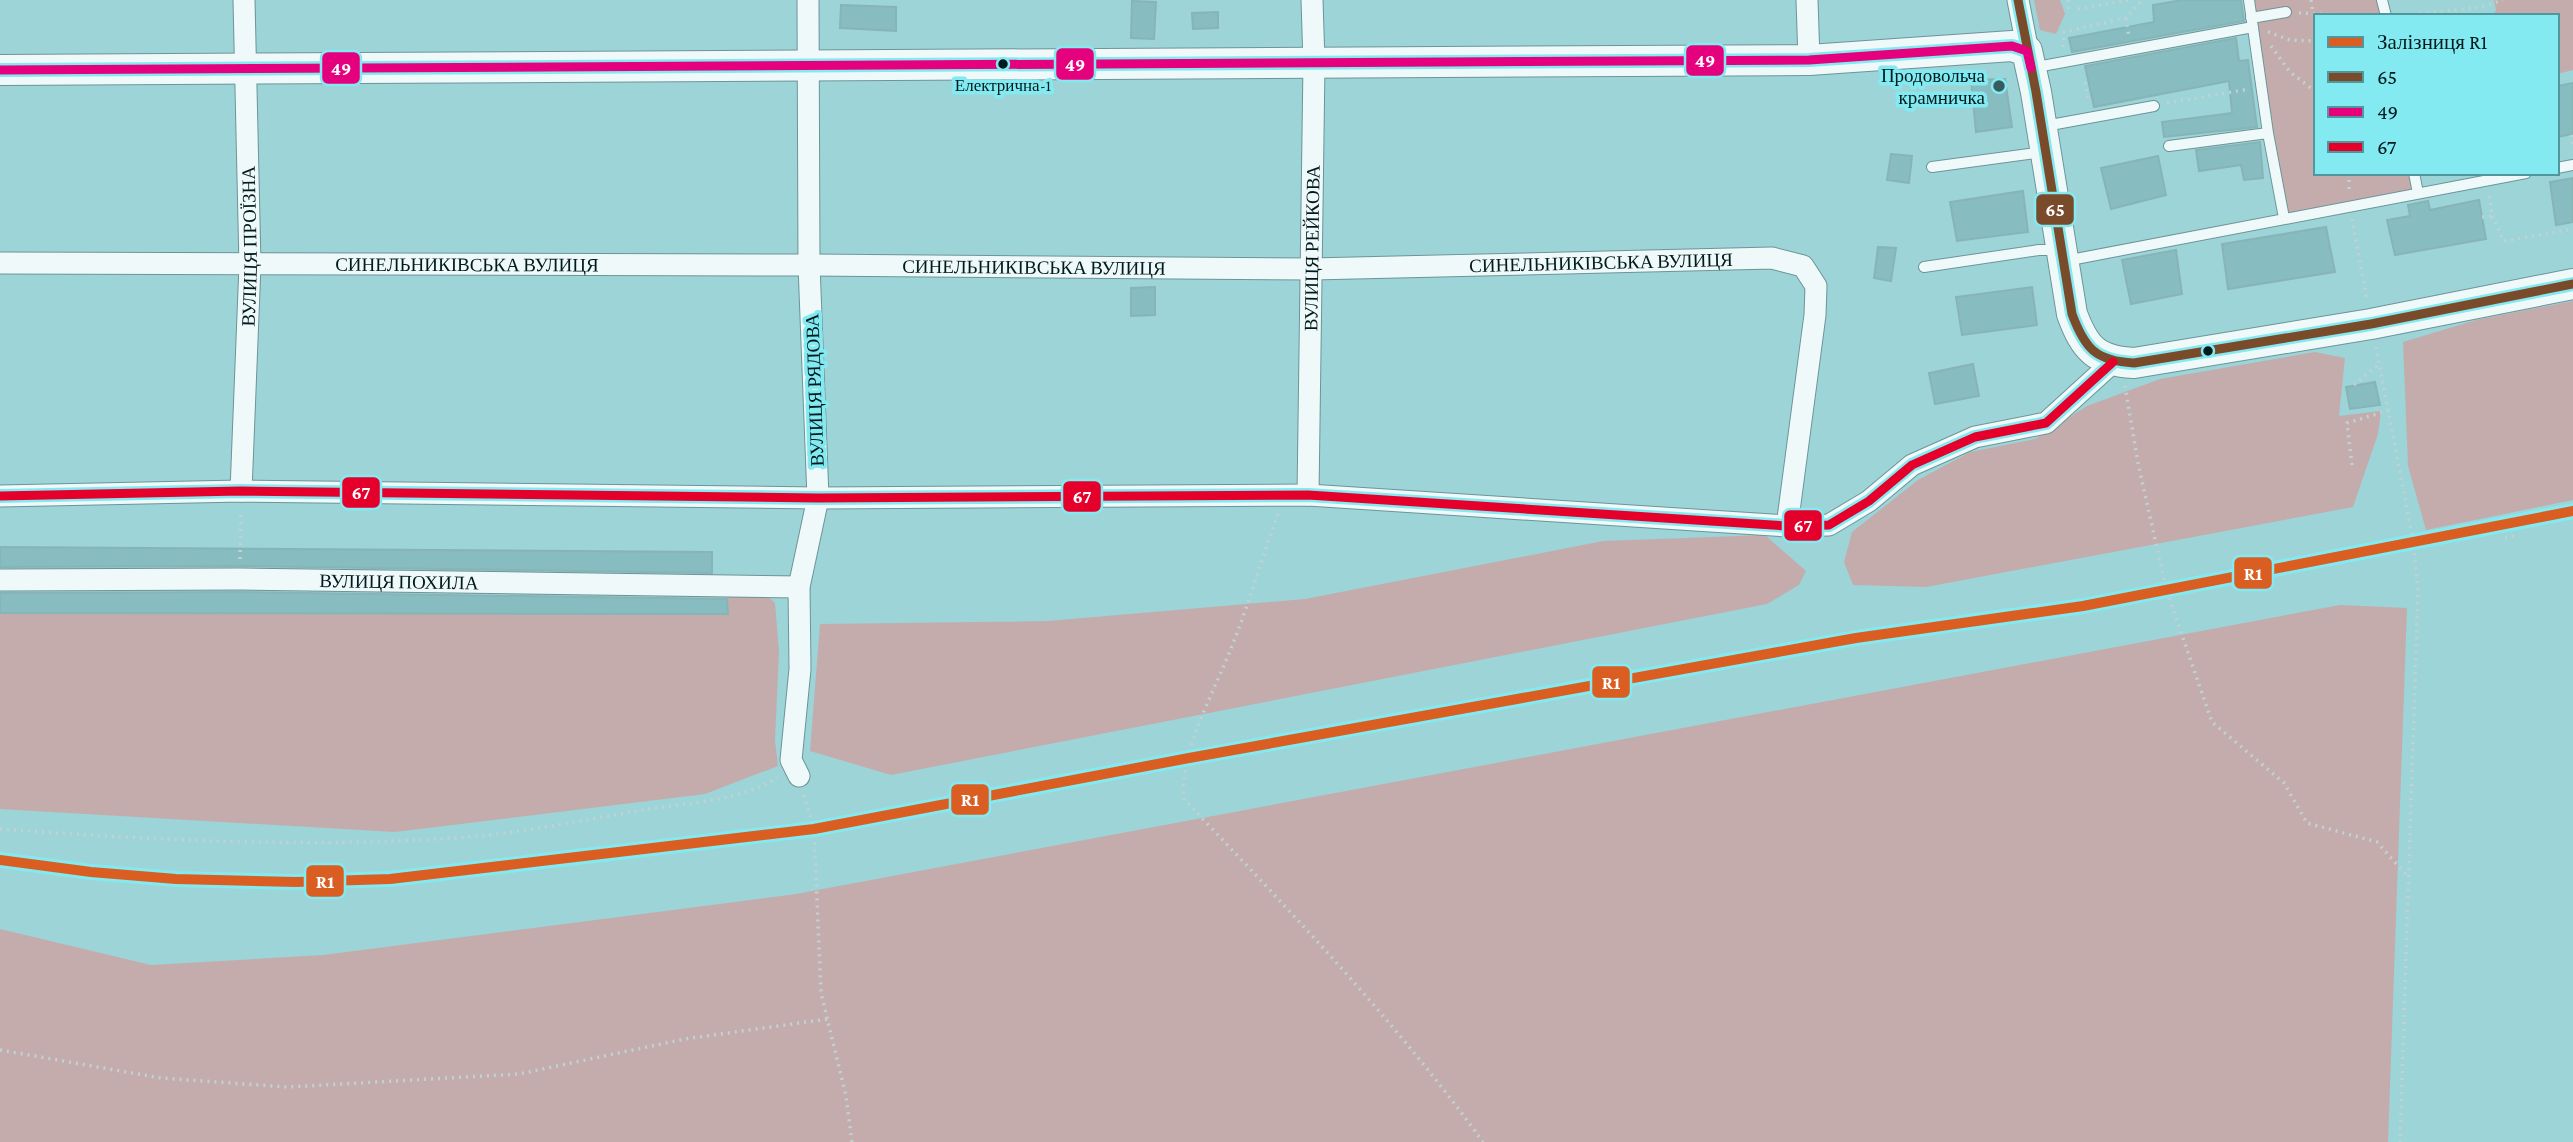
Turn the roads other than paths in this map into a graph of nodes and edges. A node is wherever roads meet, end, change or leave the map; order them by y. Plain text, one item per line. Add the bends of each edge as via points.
1 (244, 0) edge
2 (808, 0) edge
3 (1312, 0) edge
4 (1807, 0) edge
5 (2018, 0) edge
6 (2249, 0) edge
7 (2286, 12) road end
8 (2252, 23) junction
9 (1809, 60) junction
10 (2029, 60) junction
11 (1314, 63) junction
12 (809, 66) junction
13 (247, 68) junction
14 (0, 71) edge
15 (2154, 106) road end
16 (2268, 133) junction
17 (2044, 139) junction
18 (2168, 146) dead end
19 (1932, 167) dead end
20 (2414, 175) edge
21 (2515, 175) edge
22 (2418, 193) junction
23 (2284, 218) junction
24 (2061, 256) junction
25 (0, 263) edge
26 (250, 265) junction
27 (809, 265) junction
28 (1924, 267) dead end
29 (1312, 269) junction
30 (2573, 284) edge
31 (2110, 363) junction
32 (241, 491) junction
33 (1297, 495) junction
34 (0, 496) edge
35 (818, 498) junction
36 (1787, 526) junction
37 (0, 579) edge
38 (799, 587) junction
39 (795, 768) road end

1 - 13 street, ВУЛИЦЯ ПРОЇЗНА
2 - 12 street, ВУЛИЦЯ РЯДОВА
3 - 11 street, ВУЛИЦЯ РЕЙКОВА
4 - 9 street
5 - 10 street
6 - 8 lane
7 - 8 lane
8 - 10 lane
8 - 16 lane
9 - 10 street via 2012,46
9 - 11 street
10 - 17 street
11 - 12 street
11 - 29 street, ВУЛИЦЯ РЕЙКОВА
12 - 13 street
12 - 27 street, ВУЛИЦЯ РЯДОВА
13 - 14 street
13 - 26 street, ВУЛИЦЯ ПРОЇЗНА
15 - 17 lane
16 - 18 lane
16 - 23 lane
17 - 19 lane
17 - 24 street
20 - 22 lane
21 - 22 lane
22 - 23 lane
23 - 24 lane
24 - 28 lane via 2039,250
24 - 31 street via 2081,339
25 - 26 street, СИНЕЛЬНИКІВСЬКА ВУЛИЦЯ
26 - 27 street, СИНЕЛЬНИКІВСЬКА ВУЛИЦЯ
26 - 32 street, ВУЛИЦЯ ПРОЇЗНА
27 - 29 street, СИНЕЛЬНИКІВСЬКА ВУЛИЦЯ
27 - 35 street, ВУЛИЦЯ РЯДОВА
29 - 33 street, ВУЛИЦЯ РЕЙКОВА
29 - 36 street, СИНЕЛЬНИКІВСЬКА ВУЛИЦЯ via 1772,258 1803,266 1816,286 1815,314
30 - 31 street via 2371,324 2134,363
31 - 36 street via 2046,423 1975,437 1912,465 1869,501 1829,525
32 - 34 street
32 - 35 street
33 - 35 street
33 - 36 street
35 - 38 street, ВУЛИЦЯ РЯДОВА
37 - 38 street, ВУЛИЦЯ ПОХИЛА
38 - 39 street, ВУЛИЦЯ РЯДОВА

